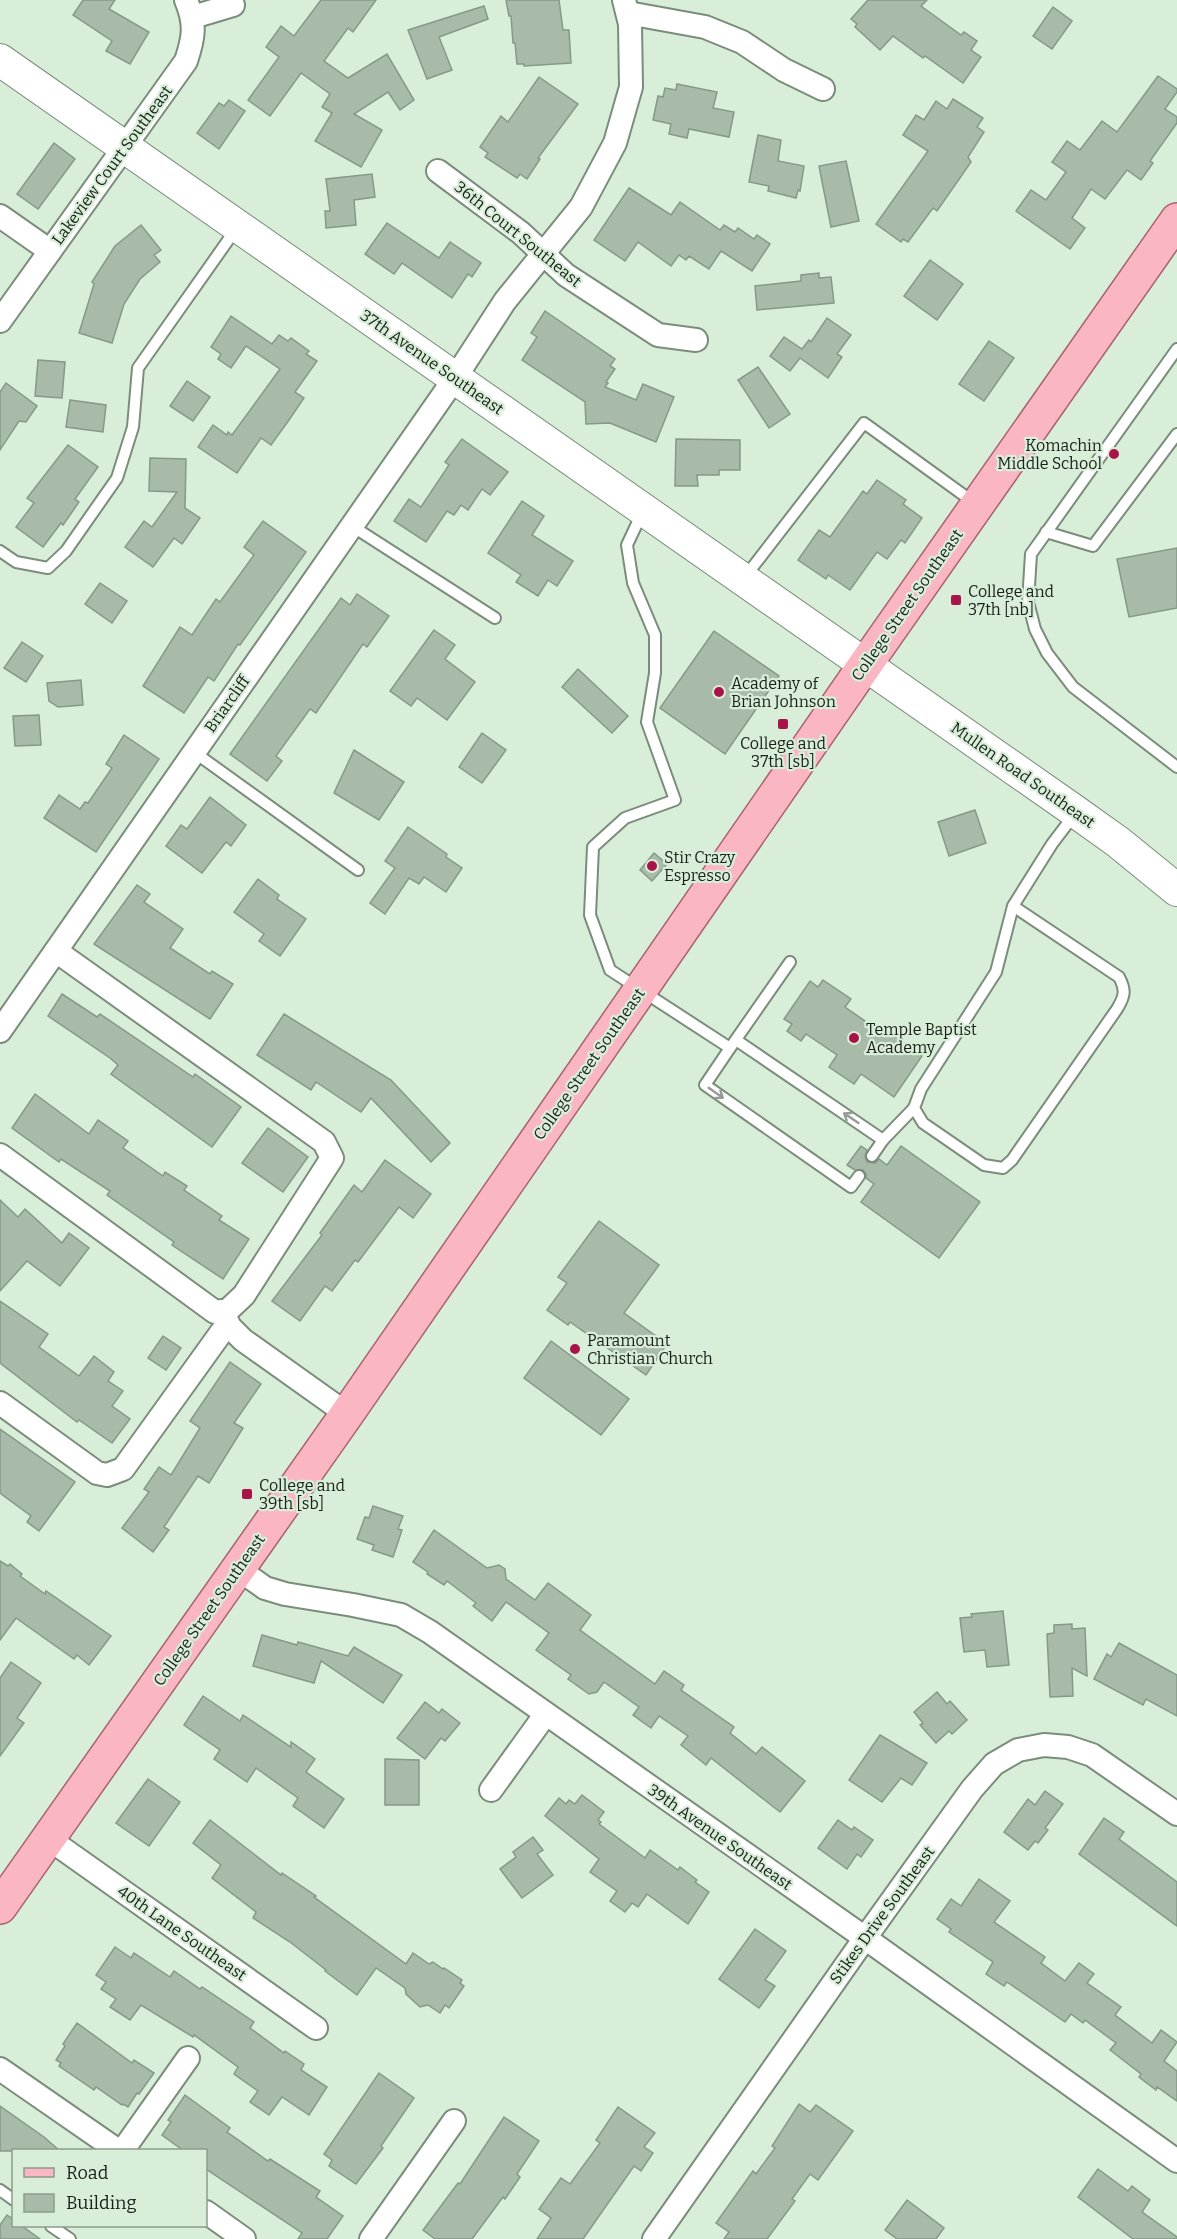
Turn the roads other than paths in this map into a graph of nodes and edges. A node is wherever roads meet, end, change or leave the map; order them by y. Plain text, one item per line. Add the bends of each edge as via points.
1 (233, 5) dead end
2 (626, 6) edge
3 (190, 8) edge
4 (0, 60) edge
5 (823, 89) dead end
6 (126, 147) junction
7 (438, 171) dead end
8 (0, 216) edge
9 (1177, 220) edge
10 (238, 226) junction
11 (51, 251) junction
12 (544, 255) junction
13 (0, 321) edge
14 (696, 340) dead end
15 (1177, 350) edge
16 (455, 378) junction
17 (1177, 434) edge
18 (977, 504) junction
19 (644, 510) junction
20 (352, 526) junction
21 (1046, 532) junction
22 (0, 551) edge
23 (743, 580) junction
24 (495, 618) dead end
25 (865, 665) junction
26 (194, 752) junction
27 (1177, 767) edge
28 (1076, 812) junction
29 (358, 870) dead end
30 (1177, 890) edge
31 (1013, 906) junction
32 (56, 951) junction
33 (790, 962) dead end
34 (640, 990) junction
35 (0, 1031) edge
36 (733, 1044) junction
37 (914, 1108) junction
38 (883, 1140) junction
39 (0, 1155) edge
40 (872, 1156) dead end
41 (859, 1176) dead end
42 (224, 1317) junction
43 (0, 1403) edge
44 (347, 1414) junction
45 (238, 1569) junction
46 (545, 1715) junction
47 (491, 1790) dead end
48 (1177, 1814) edge
49 (49, 1839) junction
50 (4, 1897) edge
51 (865, 1938) junction
52 (316, 2028) dead end
53 (188, 2058) dead end
54 (0, 2069) edge
55 (454, 2121) dead end
56 (114, 2149) edge
57 (124, 2149) edge
58 (1177, 2161) edge
59 (207, 2213) edge
60 (52, 2227) edge
61 (70, 2239) edge
62 (244, 2239) edge
63 (371, 2239) edge
64 (654, 2239) edge

1 - 3 street
2 - 5 street via 705,27 742,42 784,70
2 - 12 street, Briarcliff via 631,87 615,143 581,207
3 - 6 street, Lakeview Court Southeast via 193,39 186,61
4 - 6 street, 37th Avenue Southeast
6 - 10 street, 37th Avenue Southeast
6 - 11 street, Lakeview Court Southeast
7 - 12 street, 36th Court Southeast
8 - 11 street
9 - 18 main road, College Street Southeast
10 - 16 street, 37th Avenue Southeast
10 - 22 lane via 138,368 133,428 117,478 66,551 48,568 16,562
11 - 13 street, Lakeview Court Southeast
12 - 14 street, 36th Court Southeast via 566,275 658,335
12 - 16 street, Briarcliff via 505,301
15 - 21 lane
16 - 19 street, 37th Avenue Southeast
16 - 20 street, Briarcliff
17 - 21 lane via 1093,546
18 - 23 lane via 864,423
18 - 25 main road, College Street Southeast
19 - 23 street, 37th Avenue Southeast
19 - 34 lane via 627,545 633,583 655,635 655,674 647,722 675,800 625,818 593,847 590,915 610,970
20 - 24 lane
20 - 26 street, Briarcliff
21 - 27 lane via 1031,554 1028,602 1047,653 1073,687
23 - 25 street, 37th Avenue Southeast
25 - 28 street, Mullen Road Southeast
25 - 34 main road, College Street Southeast
26 - 29 lane
26 - 32 street, Briarcliff
28 - 30 street, Mullen Road Southeast
28 - 31 lane
31 - 37 lane via 996,972 921,1089
31 - 37 lane via 1119,976 1125,987 1123,998 1003,1168 984,1165 923,1122
32 - 35 street, Briarcliff
32 - 42 street via 324,1142 332,1158 244,1295
33 - 36 lane
34 - 36 lane
34 - 44 main road, College Street Southeast
38 -> 36 lane
36 -> 41 lane via 705,1085 851,1187
37 - 38 lane
38 - 40 lane
39 - 42 street
42 - 43 street via 123,1469 107,1475 97,1473
42 - 44 street via 243,1340
44 - 45 main road, College Street Southeast
45 - 46 street, 39th Avenue Southeast via 275,1591 402,1615
45 - 49 main road, College Street Southeast
46 - 47 street
46 - 51 street, 39th Avenue Southeast
48 - 51 street, Stikes Drive Southeast via 1092,1755 1044,1745 1018,1750 994,1764 972,1789
49 - 50 main road, College Street Southeast
49 - 52 street, 40th Lane Southeast
51 - 58 street, 39th Avenue Southeast
51 - 64 street, Stikes Drive Southeast
53 - 57 street
54 - 56 street
55 - 63 street
59 - 62 street
60 - 61 lane

